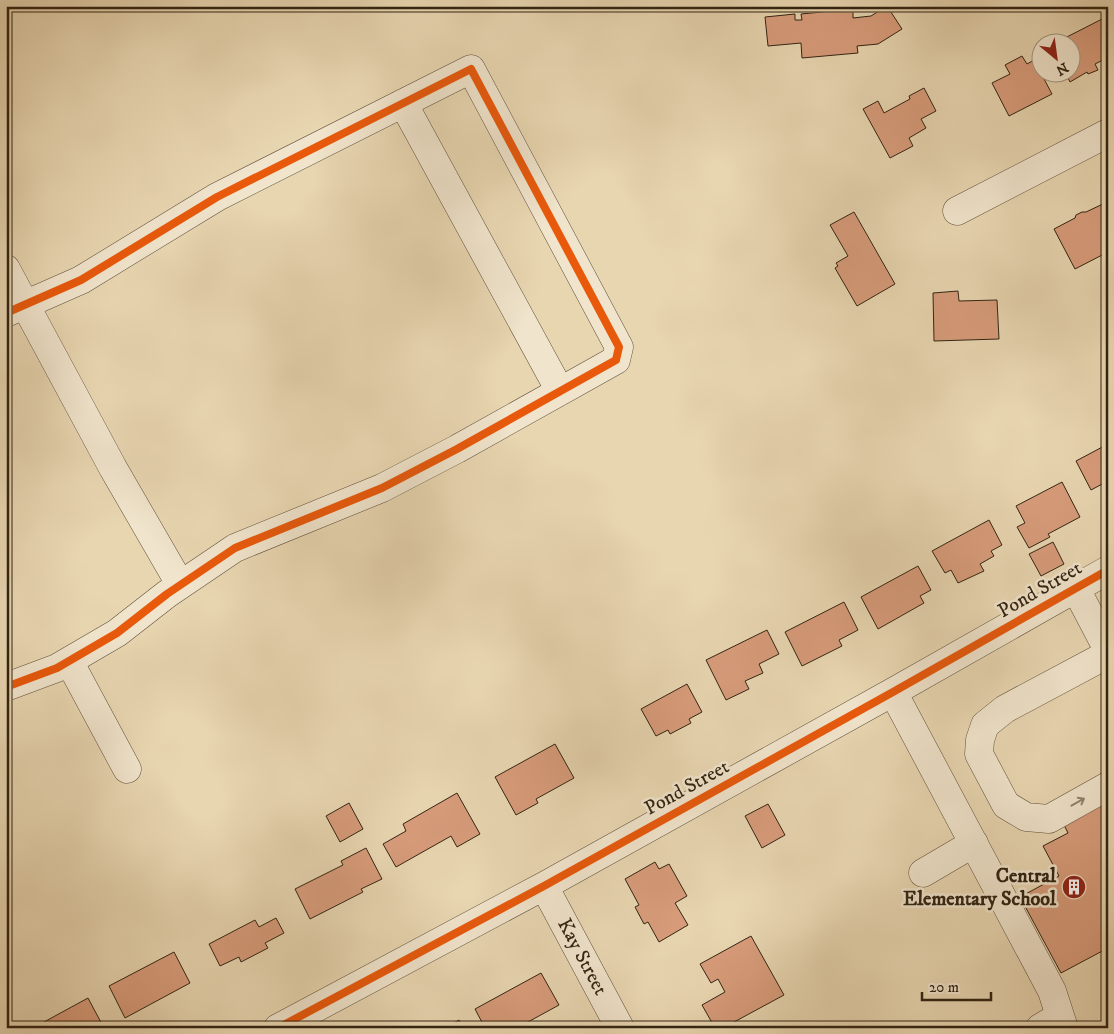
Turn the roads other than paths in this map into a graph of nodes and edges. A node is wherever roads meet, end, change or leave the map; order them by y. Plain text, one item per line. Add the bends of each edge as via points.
1 (403, 103) junction
2 (1108, 133) edge
3 (957, 211) dead end
4 (6, 269) edge
5 (16, 309) edge
6 (560, 391) junction
7 (1108, 570) edge
8 (180, 584) junction
9 (1076, 589) junction
10 (1108, 650) edge
11 (1108, 654) edge
12 (69, 661) junction
13 (6, 686) edge
14 (893, 692) junction
15 (127, 769) dead end
16 (1108, 786) edge
17 (974, 843) junction
18 (923, 873) dead end
19 (544, 886) junction
20 (1054, 1024) edge
21 (278, 1028) edge
22 (620, 1028) edge

1 - 5 street via 217,197 81,280
1 - 6 street
1 - 6 street via 471,69 619,347 616,360
2 - 3 street
4 - 5 street
5 - 8 street
6 - 8 street via 382,488 236,548
7 - 9 street, Pond Street
8 - 12 street via 117,634
9 - 10 street
9 - 14 street, Pond Street
11 -> 16 street via 1005,709 985,725 979,754 1006,805 1026,818 1049,818
12 - 13 street
12 - 15 street
14 - 17 street
14 - 19 street, Pond Street
17 - 18 street
17 - 20 street via 1052,991
19 - 21 street, Pond Street
19 - 22 street, Kay Street

